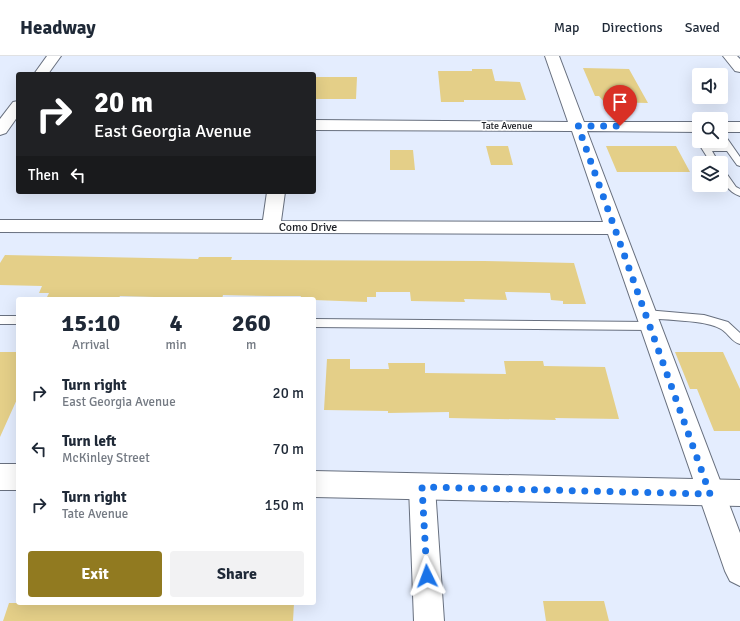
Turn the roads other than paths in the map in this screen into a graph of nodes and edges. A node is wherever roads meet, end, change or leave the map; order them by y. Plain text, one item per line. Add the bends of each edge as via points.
1 (54, 56) edge
2 (552, 56) edge
3 (730, 56) edge
4 (740, 68) edge
5 (42, 72) edge
6 (16, 109) edge
7 (6, 124) edge
8 (316, 124) edge
9 (578, 126) junction
10 (728, 127) edge
11 (740, 127) edge
12 (692, 130) edge
13 (728, 145) edge
14 (730, 148) junction
15 (706, 149) joint
16 (710, 156) edge
17 (740, 163) edge
18 (728, 182) edge
19 (740, 193) edge
20 (276, 194) edge
21 (0, 226) edge
22 (271, 227) junction
23 (615, 228) junction
24 (0, 320) edge
25 (16, 320) edge
26 (648, 320) junction
27 (316, 323) edge
28 (740, 340) edge
29 (0, 477) edge
30 (16, 477) edge
31 (316, 484) edge
32 (422, 487) junction
33 (740, 493) edge
34 (710, 494) junction
35 (740, 571) edge
36 (429, 621) edge

1 - 5 street
2 - 9 street
3 - 4 street
6 - 7 street
8 - 9 street, Tate Avenue
9 - 12 street, Tate Avenue
9 - 23 street
10 - 11 street
13 - 14 lane
14 - 15 lane
14 - 17 lane
15 - 16 lane
18 - 19 lane
20 - 22 street
21 - 22 street, Como Drive
22 - 23 street, Como Drive
23 - 26 street
24 - 25 lane
26 - 27 lane
26 - 28 lane via 704,319 724,325
26 - 34 street
29 - 30 street
31 - 32 street
32 - 34 street
32 - 36 street
33 - 34 street
34 - 35 street

